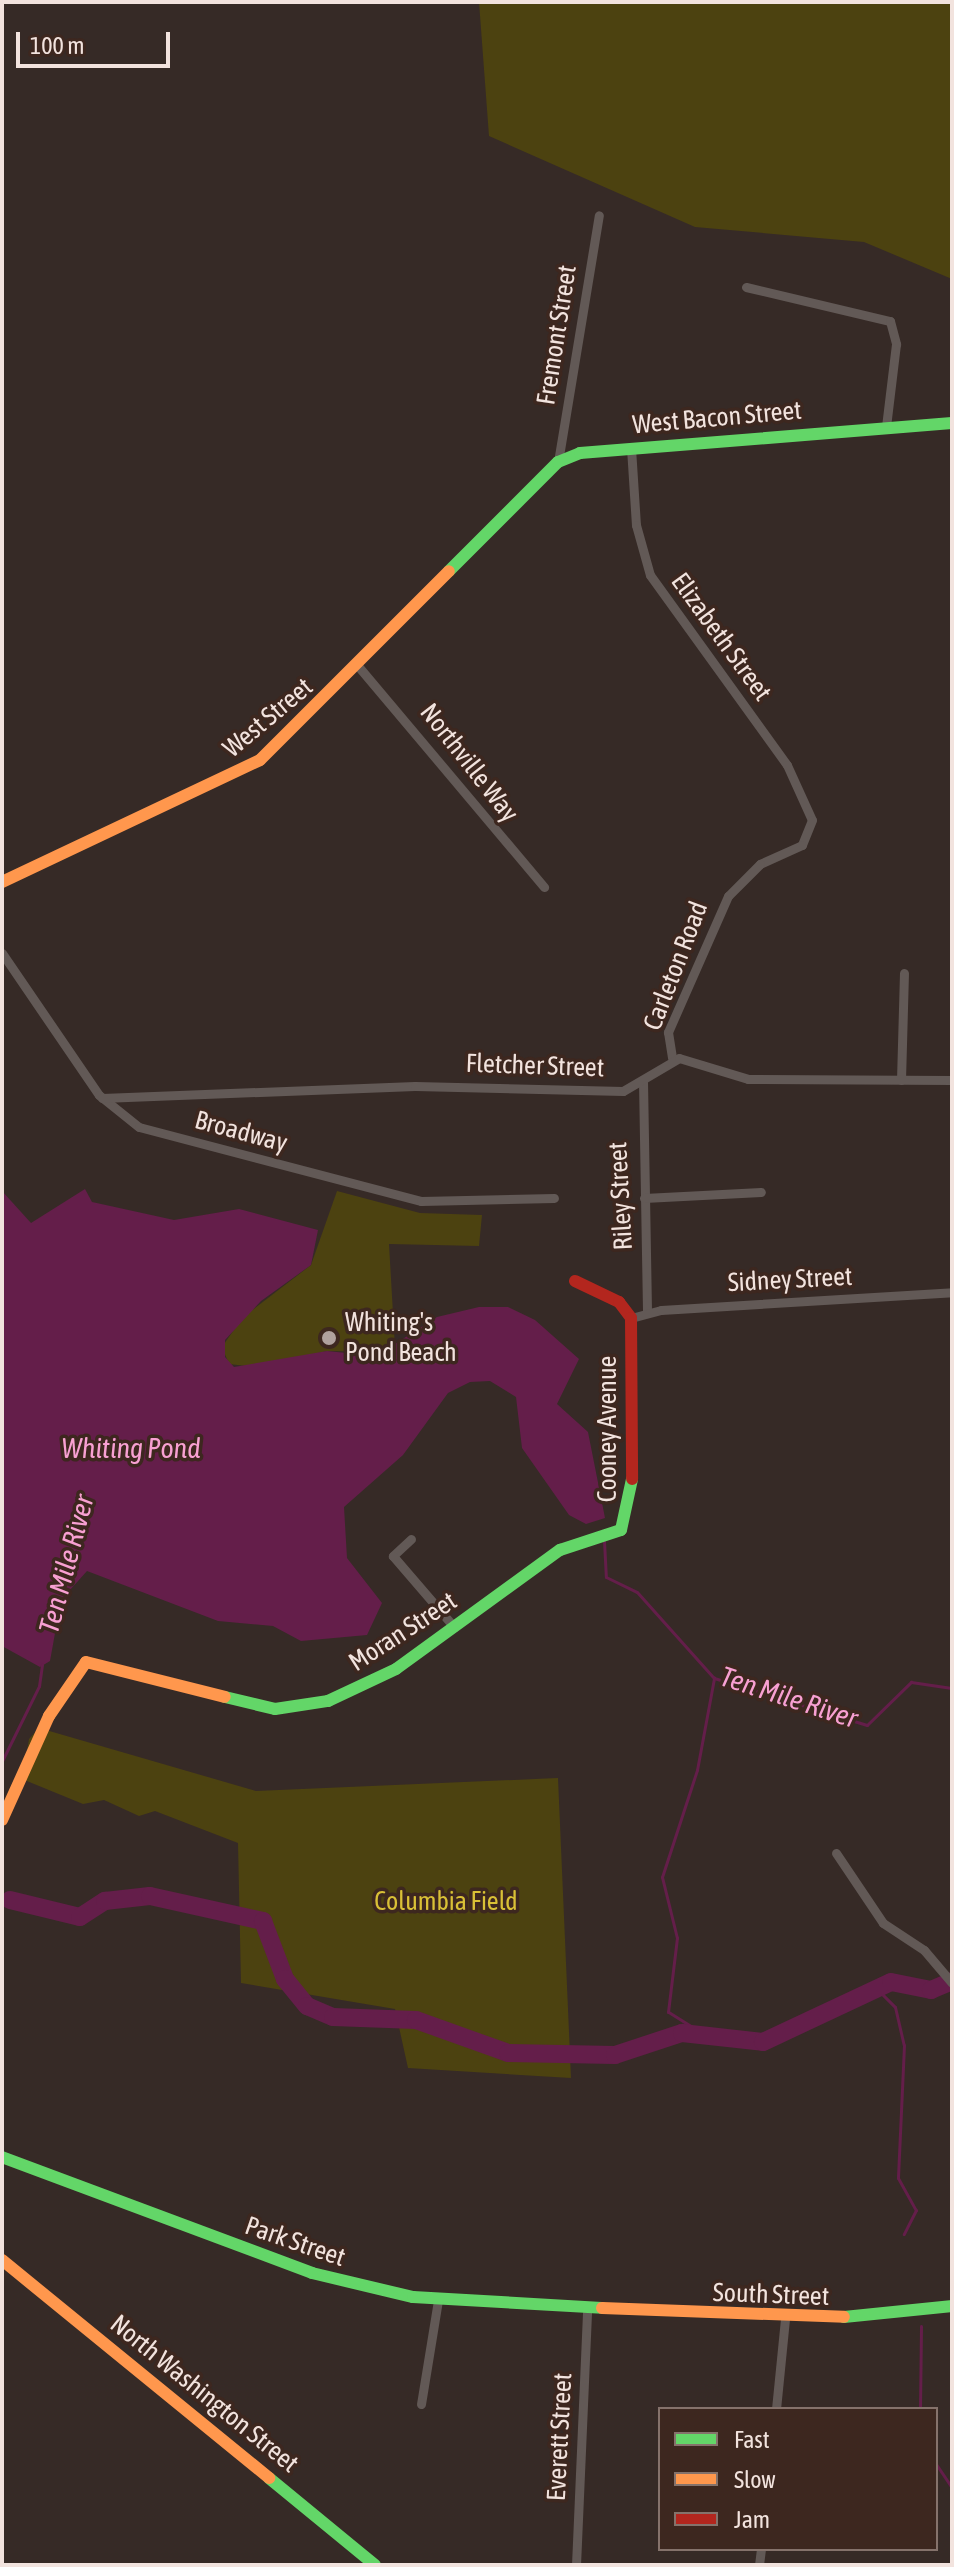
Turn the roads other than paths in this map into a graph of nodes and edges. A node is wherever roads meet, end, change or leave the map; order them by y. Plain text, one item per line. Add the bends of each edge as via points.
1 (599, 215) dead end
2 (746, 287) dead end
3 (952, 423) edge
4 (886, 427) junction
5 (631, 448) junction
6 (558, 462) junction
7 (358, 666) junction
8 (809, 837) joint
9 (2, 882) edge
10 (544, 887) dead end
11 (2, 953) edge
12 (904, 973) dead end
13 (672, 1058) junction
14 (644, 1078) junction
15 (901, 1080) junction
16 (952, 1080) edge
17 (102, 1098) junction
18 (761, 1192) dead end
19 (554, 1198) dead end
20 (644, 1198) junction
21 (575, 1281) dead end
22 (952, 1292) edge
23 (647, 1313) junction
24 (631, 1318) junction
25 (411, 1539) dead end
26 (549, 1556) joint
27 (454, 1627) junction
28 (2, 1820) edge
29 (836, 1853) dead end
30 (951, 1980) edge
31 (2, 2157) edge
32 (2, 2260) edge
33 (438, 2300) junction
34 (952, 2306) edge
35 (587, 2310) junction
36 (785, 2319) junction
37 (421, 2404) dead end
38 (776, 2407) edge
39 (375, 2565) edge
40 (576, 2565) edge

1 - 6 street, Fremont Street
2 - 4 street via 890,321 896,344
3 - 4 street, West Bacon Street
4 - 5 street, West Bacon Street
5 - 6 street, West Bacon Street
5 - 8 street, Elizabeth Street via 636,525 650,575 796,778 811,810
6 - 7 street, West Street
7 - 9 street, West Street via 246,770
7 - 10 street, Northville Way
8 - 13 street, Carleton Road via 760,864 728,896 668,1032
11 - 17 street, Broadway
12 - 15 street
13 - 14 street, Fletcher Street
13 - 15 street via 748,1079
14 - 17 street, Fletcher Street via 623,1091 415,1086
14 - 20 street, Riley Street
15 - 16 street
17 - 19 street, Broadway via 139,1127 403,1197 458,1204
18 - 20 street
20 - 23 street, Riley Street
21 - 24 street, Cooney Avenue via 619,1302
22 - 23 street, Sidney Street
23 - 24 street, Sidney Street
24 - 26 street, Cooney Avenue via 631,1510 606,1536
25 - 27 street via 393,1556
26 - 27 street, Moran Street
27 - 28 street, Moran Street via 372,1684 295,1709 81,1665
29 - 30 street via 883,1923
31 - 33 street, Park Street via 312,2273
32 - 39 street, North Washington Street
33 - 35 street, Park Street
33 - 37 street
34 - 36 street, South Street
35 - 36 street, South Street
35 - 40 street, Everett Street
36 - 38 street

